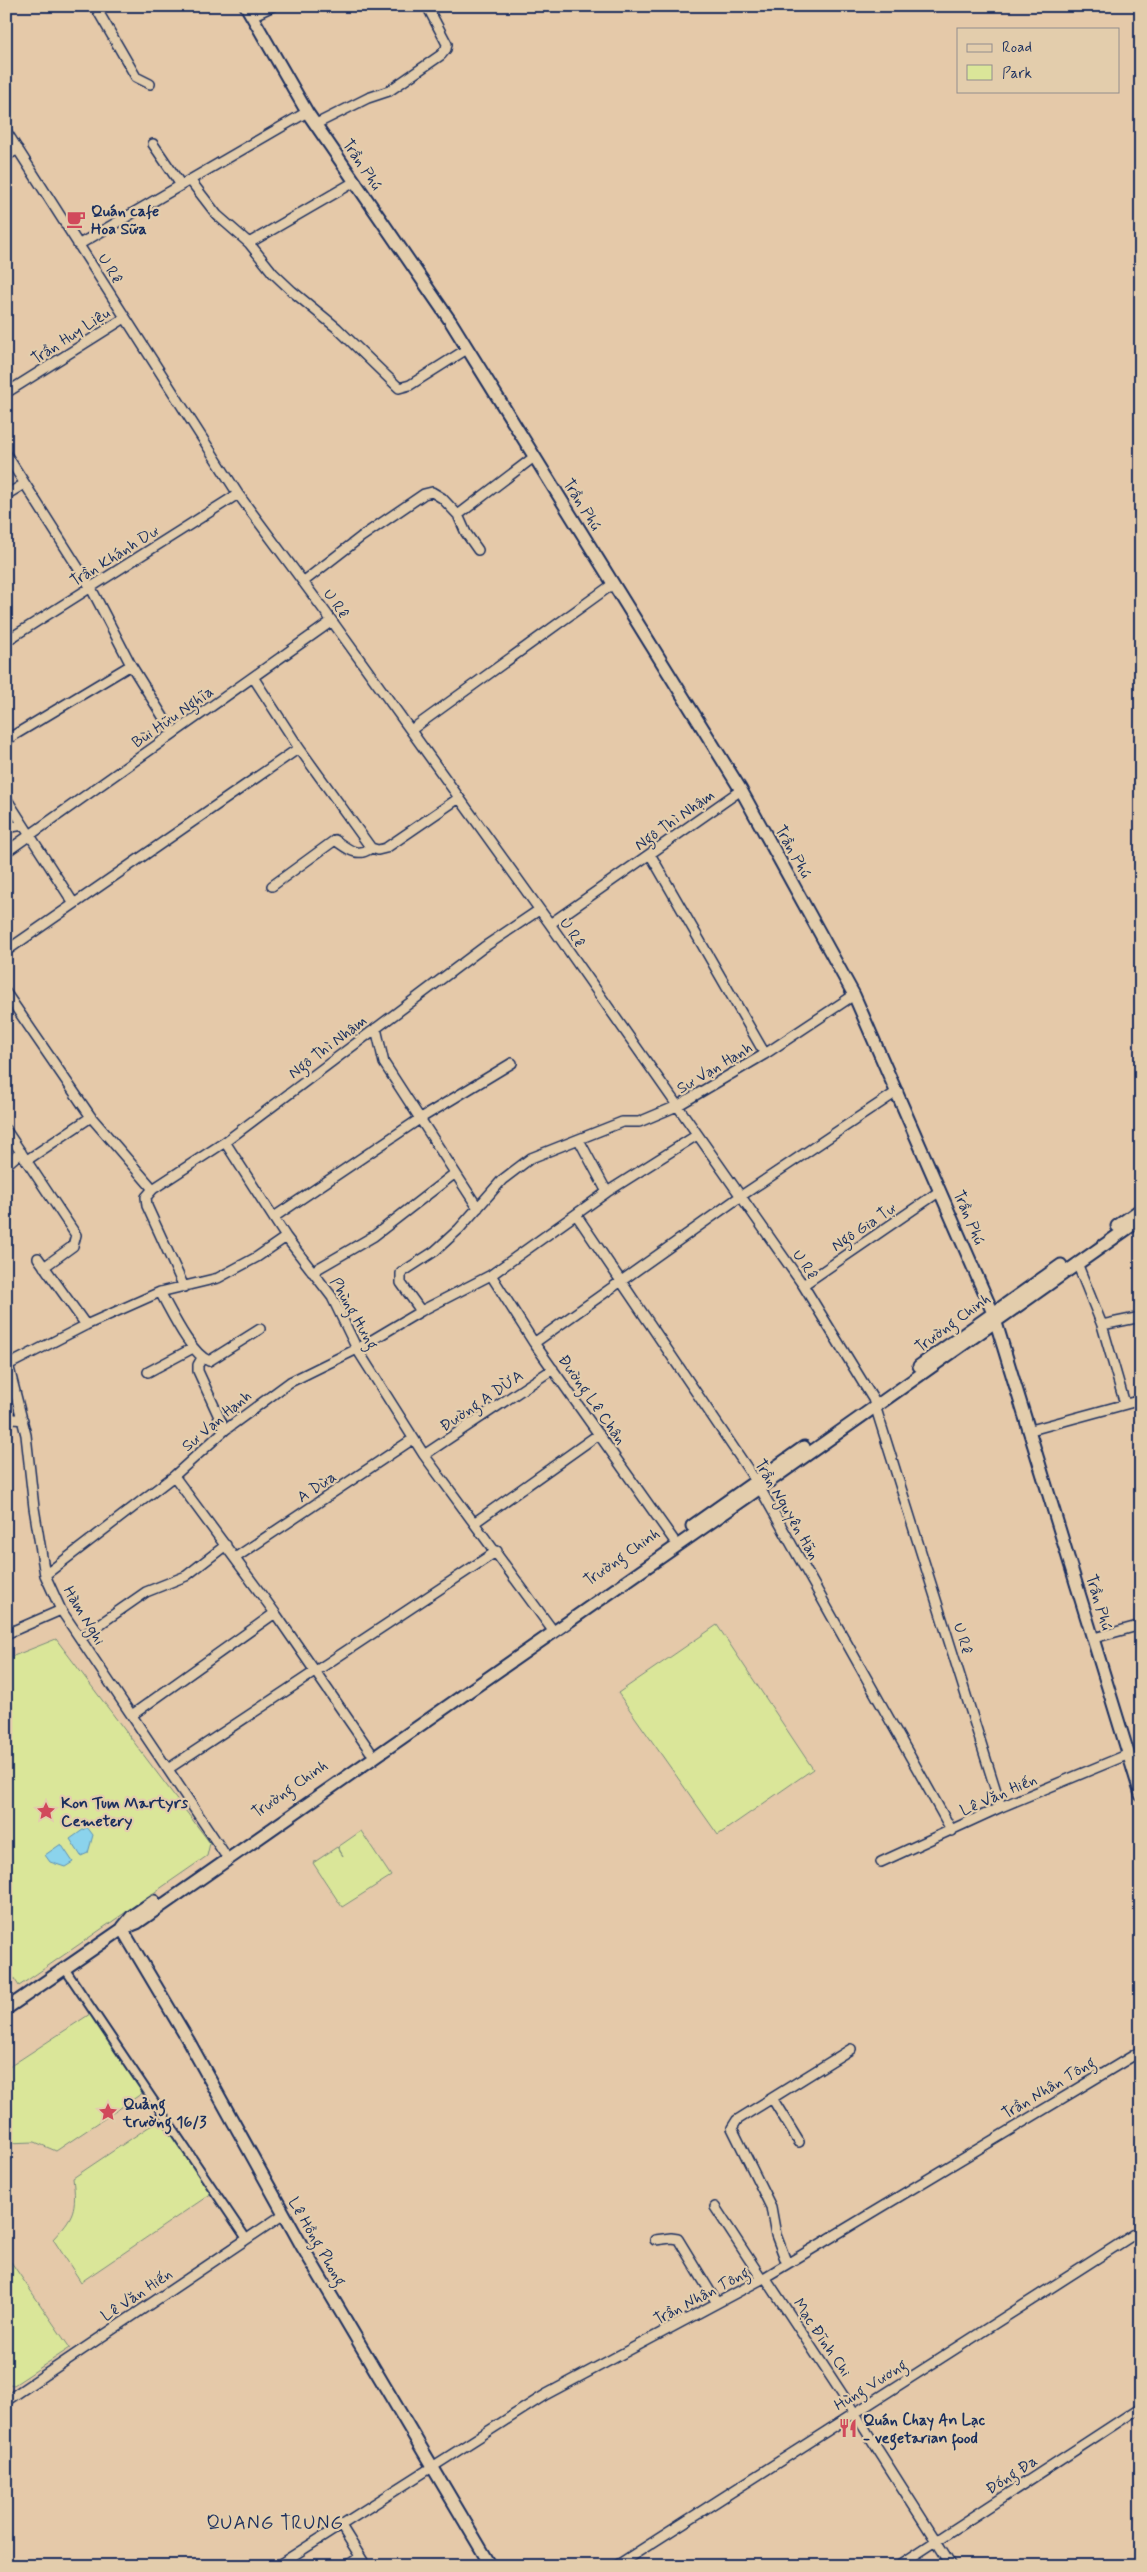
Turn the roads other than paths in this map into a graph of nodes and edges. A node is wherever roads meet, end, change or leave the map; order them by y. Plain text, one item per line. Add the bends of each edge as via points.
1 (95, 6) edge
2 (273, 6) edge
3 (427, 6) edge
4 (249, 11) edge
5 (150, 84) dead end
6 (307, 112) junction
7 (316, 124) junction
8 (6, 131) edge
9 (153, 144) dead end
10 (18, 149) junction
11 (6, 156) edge
12 (356, 182) junction
13 (185, 183) junction
14 (249, 243) junction
15 (78, 245) junction
16 (125, 318) junction
17 (467, 350) junction
18 (6, 393) edge
19 (6, 454) edge
20 (534, 457) junction
21 (24, 484) junction
22 (238, 494) junction
23 (6, 495) edge
24 (458, 515) junction
25 (478, 550) dead end
26 (303, 582) junction
27 (613, 584) junction
28 (91, 588) junction
29 (332, 621) junction
30 (6, 641) edge
31 (131, 665) junction
32 (253, 677) junction
33 (411, 730) junction
34 (173, 733) junction
35 (6, 740) edge
36 (299, 748) junction
37 (741, 790) junction
38 (6, 798) edge
39 (459, 798) junction
40 (23, 825) junction
41 (6, 828) edge
42 (29, 835) junction
43 (371, 848) junction
44 (6, 852) edge
45 (650, 854) junction
46 (272, 886) dead end
47 (74, 904) junction
48 (539, 910) junction
49 (550, 924) junction
50 (6, 951) edge
51 (6, 993) edge
52 (854, 995) junction
53 (376, 1028) junction
54 (765, 1054) junction
55 (512, 1063) dead end
56 (898, 1091) junction
57 (677, 1106) junction
58 (91, 1117) junction
59 (421, 1118) junction
60 (6, 1130) edge
61 (697, 1135) junction
62 (579, 1140) junction
63 (225, 1142) junction
64 (24, 1156) junction
65 (6, 1165) edge
66 (454, 1174) junction
67 (153, 1189) junction
68 (940, 1191) junction
69 (608, 1192) junction
70 (741, 1196) junction
71 (478, 1208) junction
72 (1141, 1209) edge
73 (577, 1216) junction
74 (274, 1217) junction
75 (1141, 1219) edge
76 (286, 1237) junction
77 (38, 1258) dead end
78 (1077, 1263) junction
79 (44, 1267) junction
80 (312, 1272) junction
81 (491, 1276) junction
82 (620, 1282) junction
83 (803, 1285) junction
84 (184, 1287) junction
85 (160, 1292) junction
86 (421, 1311) junction
87 (994, 1317) junction
88 (1141, 1317) edge
89 (86, 1324) junction
90 (1102, 1325) junction
91 (260, 1329) dead end
92 (534, 1342) junction
93 (193, 1348) junction
94 (357, 1349) junction
95 (202, 1358) junction
96 (8, 1360) edge
97 (554, 1369) junction
98 (148, 1372) dead end
99 (1141, 1400) edge
100 (874, 1402) junction
101 (1125, 1404) junction
102 (6, 1418) edge
103 (23, 1420) junction
104 (225, 1430) junction
105 (1031, 1430) junction
106 (599, 1434) junction
107 (414, 1439) junction
108 (424, 1456) junction
109 (174, 1476) junction
110 (758, 1484) junction
111 (474, 1523) junction
112 (673, 1539) junction
113 (226, 1545) junction
114 (497, 1552) junction
115 (235, 1558) junction
116 (46, 1575) junction
117 (61, 1610) junction
118 (275, 1613) junction
119 (1141, 1625) edge
120 (552, 1629) junction
121 (6, 1634) edge
122 (80, 1638) junction
123 (1094, 1638) junction
124 (317, 1671) junction
125 (132, 1715) junction
126 (370, 1751) junction
127 (1128, 1754) junction
128 (168, 1770) junction
129 (1141, 1795) edge
130 (1001, 1808) junction
131 (952, 1831) junction
132 (224, 1854) junction
133 (880, 1862) dead end
134 (122, 1929) junction
135 (65, 1969) junction
136 (6, 2009) edge
137 (851, 2049) dead end
138 (1141, 2051) edge
139 (772, 2098) junction
140 (799, 2142) dead end
141 (715, 2206) dead end
142 (284, 2214) junction
143 (1141, 2230) edge
144 (246, 2238) junction
145 (655, 2240) dead end
146 (787, 2264) junction
147 (763, 2278) junction
148 (717, 2303) junction
149 (6, 2401) edge
150 (1141, 2407) edge
151 (854, 2412) junction
152 (430, 2466) junction
153 (340, 2524) junction
154 (935, 2541) junction
155 (360, 2557) junction
156 (276, 2566) edge
157 (347, 2566) edge
158 (366, 2566) edge
159 (491, 2566) edge
160 (616, 2566) edge
161 (898, 2566) edge
162 (952, 2566) edge

1 - 5 street via 136,77
2 - 4 street
3 - 7 street via 446,44 441,55 389,91
4 - 6 street, Trần Phú
6 - 7 street, Trần Phú
6 - 13 street
7 - 12 street, Trần Phú
8 - 10 street, U Rê
9 - 13 street
10 - 11 street
10 - 15 street, U Rê
12 - 14 street
12 - 17 street, Trần Phú
13 - 14 street
13 - 15 street
14 - 17 street via 279,279 337,328 399,388 410,385
15 - 16 street, U Rê
16 - 18 street, Trần Huy Liệu
16 - 22 street, U Rê
17 - 20 street, Trần Phú
19 - 21 street
20 - 24 street
20 - 27 street, Trần Phú
21 - 23 street
21 - 28 street
22 - 26 street, U Rê
22 - 28 street, Trần Khánh Dư
24 - 25 street
24 - 26 street via 442,498 432,492 424,494
26 - 29 street, U Rê
27 - 33 street
27 - 37 street, Trần Phú
28 - 30 street, Trần Khánh Dư
28 - 31 street
29 - 32 street, Bùi Hữu Nghĩa
29 - 33 street, U Rê
31 - 34 street
31 - 35 street
32 - 34 street, Bùi Hữu Nghĩa
32 - 36 street
33 - 39 street, U Rê
34 - 42 street, Bùi Hữu Nghĩa
36 - 43 street
36 - 47 street
37 - 45 street, Ngô Thì Nhậm
37 - 52 street, Trần Phú
38 - 40 street
39 - 43 street via 386,848
39 - 48 street, U Rê
40 - 41 street
40 - 42 street
42 - 44 street, Bùi Hữu Nghĩa
42 - 47 street
43 - 46 street via 365,853 354,853 335,840
45 - 49 street, Ngô Thì Nhậm
45 - 54 street
47 - 50 street
48 - 49 street, U Rê
48 - 53 street, Ngô Thì Nhậm
49 - 57 street, U Rê
51 - 58 street
52 - 54 street, Sư Vạn Hạnh
52 - 56 street, Trần Phú
53 - 59 street via 384,1062
53 - 63 street, Ngô Thì Nhậm
54 - 57 street, Sư Vạn Hạnh
55 - 59 street
56 - 68 street, Trần Phú
56 - 70 street
57 - 61 street, U Rê
57 - 62 street, Sư Vạn Hạnh via 639,1122 622,1122
58 - 64 street
58 - 67 street
59 - 66 street
59 - 74 street
60 - 64 street
61 - 69 street, Sư Vạn Hạnh
61 - 70 street, U Rê
62 - 69 street
62 - 71 street, Sư Vạn Hạnh via 531,1158 502,1180
63 - 67 street, Ngô Thì Nhậm
63 - 74 street
64 - 65 street
64 - 79 street via 76,1240 73,1246
66 - 71 street
66 - 80 street via 374,1236
67 - 84 street via 146,1197 147,1206
68 - 83 street, Ngô Gia Tự
68 - 87 street, Trần Phú
69 - 73 street, Sư Vạn Hạnh
70 - 82 street
70 - 83 street, U Rê
71 - 86 street, Sư Vạn Hạnh via 435,1251 401,1273 401,1283
72 - 87 street, Trường Chinh
73 - 81 street, Sư Vạn Hạnh
73 - 82 street, Trần Nguyên Hãn
74 - 76 street
75 - 78 street, Trường Chinh
76 - 80 street, Phùng Hưng
76 - 84 street via 218,1278
77 - 79 street
78 - 87 street, Trường Chinh
78 - 90 street
79 - 89 street
80 - 94 street, Phùng Hưng via 332,1297
81 - 86 street, Sư Vạn Hạnh
81 - 92 street, Đường Lê Chân
82 - 92 street
82 - 110 street, Trần Nguyên Hãn
83 - 100 street, U Rê
84 - 85 street
85 - 89 street
85 - 93 street
86 - 94 street, Sư Vạn Hạnh
87 - 100 street, Trường Chinh
87 - 105 street, Trần Phú
88 - 90 street
89 - 96 street
90 - 101 street
91 - 95 street via 209,1361
92 - 97 street, Đường Lê Chân
93 - 95 street
93 - 98 street
94 - 104 street, Sư Vạn Hạnh via 290,1382
94 - 107 street, Phùng Hưng
95 - 104 street via 198,1372
96 - 103 street, Hàm Nghi
97 - 106 street, Đường Lê Chân
97 - 108 street, Đường A DỪA
99 - 101 street
100 - 110 street, Trường Chinh
100 - 130 street, U Rê
101 - 105 street
102 - 103 street
103 - 116 street, Hàm Nghi
104 - 109 street, Sư Vạn Hạnh
105 - 123 street, Trần Phú
106 - 111 street
106 - 112 street, Đường Lê Chân
107 - 108 street, Phùng Hưng
107 - 115 street, A Dừa
108 - 111 street, Phùng Hưng
109 - 113 street
109 - 116 street, Sư Vạn Hạnh
110 - 112 street, Trường Chinh
110 - 120 street, Trường Chinh
110 - 131 street, Trần Nguyên Hãn
111 - 114 street, Phùng Hưng
112 - 120 street, Trường Chinh
113 - 115 street
113 - 122 street via 186,1576 146,1592
114 - 120 street, Phùng Hưng
114 - 124 street
115 - 118 street
116 - 117 street, Hàm Nghi
117 - 121 street
117 - 122 street, Hàm Nghi
118 - 124 street
118 - 125 street
119 - 123 street
120 - 126 street, Trường Chinh
120 - 134 street, Trường Chinh via 137,1923
122 - 125 street, Hàm Nghi
123 - 127 street, Trần Phú
124 - 126 street
124 - 128 street
125 - 128 street, Hàm Nghi
126 - 132 street, Trường Chinh
127 - 129 street, Trần Phú
127 - 130 street, Lê Văn Hiến
128 - 132 street, Hàm Nghi
130 - 131 street, Lê Văn Hiến
131 - 133 street, Lê Văn Hiến
132 - 134 street, Trường Chinh via 132,1916
134 - 135 street, Trường Chinh
134 - 142 street, Lê Hồng Phong via 188,2040
135 - 136 street, Trường Chinh
135 - 144 street
137 - 139 street
138 - 146 street, Trần Nhân Tông
139 - 140 street
139 - 146 street via 737,2120 732,2128 771,2206 776,2235
141 - 147 street, Mạc Đĩnh Chi
142 - 144 street, Lê Văn Hiến
142 - 152 street, Lê Hồng Phong
143 - 151 street, Hùng Vương
144 - 149 street, Lê Văn Hiến
145 - 148 street via 678,2239
146 - 147 street, Trần Nhân Tông
147 - 148 street, Trần Nhân Tông
147 - 151 street, Mạc Đĩnh Chi
148 - 152 street, Trần Nhân Tông via 566,2383
150 - 154 street, Đống Đa
151 - 154 street, Mạc Đĩnh Chi
151 - 160 street, Hùng Vương
152 - 153 street, Trần Nhân Tông
152 - 159 street, Lê Hồng Phong
153 - 155 street
153 - 156 street, Trần Nhân Tông
154 - 161 street, Đống Đa
154 - 162 street, Mạc Đĩnh Chi
155 - 157 street
155 - 158 street

